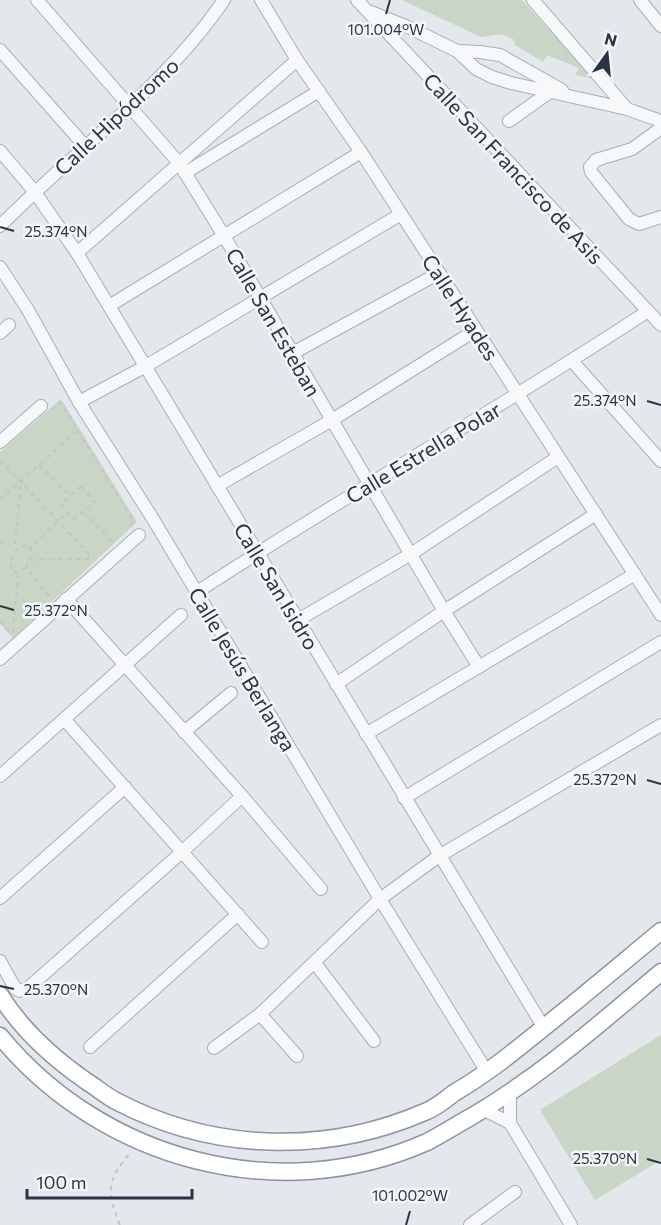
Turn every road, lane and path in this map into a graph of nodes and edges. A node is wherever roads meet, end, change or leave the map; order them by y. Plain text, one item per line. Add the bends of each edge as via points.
1 (37, 0) edge
2 (224, 0) edge
3 (261, 0) edge
4 (357, 0) edge
5 (533, 0) edge
6 (640, 0) edge
7 (368, 10) junction
8 (661, 26) edge
9 (0, 50) edge
10 (457, 51) junction
11 (297, 60) junction
12 (554, 89) junction
13 (319, 91) junction
14 (129, 106) junction
15 (627, 109) junction
16 (509, 121) dead end
17 (661, 121) edge
18 (661, 128) edge
19 (85, 146) junction
20 (0, 151) edge
21 (361, 152) junction
22 (182, 168) junction
23 (34, 192) junction
24 (401, 213) junction
25 (661, 217) edge
26 (0, 226) edge
27 (224, 236) junction
28 (77, 253) junction
29 (0, 267) edge
30 (439, 273) junction
31 (260, 296) junction
32 (109, 306) junction
33 (648, 311) junction
34 (661, 325) edge
35 (476, 330) junction
36 (293, 353) junction
37 (572, 361) junction
38 (146, 366) junction
39 (518, 394) junction
40 (60, 402) dead end
41 (79, 402) junction
42 (41, 406) dead end
43 (332, 420) junction
44 (78, 430) junction
45 (0, 442) edge
46 (558, 457) junction
47 (0, 460) edge
48 (661, 461) edge
49 (39, 465) junction
50 (21, 481) junction
51 (370, 484) junction
52 (217, 486) junction
53 (70, 496) junction
54 (0, 500) edge
55 (68, 512) junction
56 (83, 512) junction
57 (596, 514) junction
58 (58, 521) junction
59 (127, 529) dead end
60 (139, 535) dead end
61 (120, 536) dead end
62 (0, 541) edge
63 (113, 542) junction
64 (107, 548) dead end
65 (28, 550) junction
66 (3, 551) dead end
67 (257, 552) junction
68 (100, 554) dead end
69 (411, 554) junction
70 (94, 559) junction
71 (30, 560) junction
72 (86, 567) dead end
73 (5, 568) dead end
74 (26, 568) junction
75 (18, 573) junction
76 (635, 574) junction
77 (197, 592) junction
78 (52, 599) dead end
79 (66, 599) junction
80 (444, 611) junction
81 (181, 615) dead end
82 (661, 615) edge
83 (298, 620) junction
84 (0, 621) edge
85 (20, 628) dead end
86 (12, 635) junction
87 (661, 642) edge
88 (2, 654) edge
89 (123, 665) junction
90 (479, 667) junction
91 (336, 684) junction
92 (231, 693) dead end
93 (64, 719) junction
94 (661, 725) edge
95 (184, 732) junction
96 (366, 734) junction
97 (0, 776) edge
98 (125, 787) junction
99 (242, 796) junction
100 (404, 798) junction
101 (182, 852) junction
102 (439, 856) junction
103 (321, 889) dead end
104 (0, 898) edge
105 (380, 899) junction
106 (238, 914) junction
107 (661, 931) edge
108 (262, 942) dead end
109 (0, 962) edge
110 (315, 963) junction
111 (661, 972) edge
112 (7, 991) edge
113 (260, 1014) junction
114 (544, 1029) junction
115 (0, 1036) edge
116 (374, 1041) dead end
117 (90, 1047) dead end
118 (214, 1048) dead end
119 (297, 1056) dead end
120 (487, 1072) junction
121 (510, 1094) junction
122 (484, 1110) junction
123 (510, 1123) junction
124 (141, 1142) junction
125 (515, 1192) dead end
126 (120, 1225) edge
127 (470, 1225) edge
128 (571, 1225) edge

1 - 14 street, Calle San Esteban
2 - 14 street, Calle Hipódromo via 184,52
3 - 11 street, Calle Hyades
4 - 7 street
5 - 15 street
6 - 8 street
7 - 10 street
7 - 33 street, Calle San Francisco de Asis
9 - 19 street
10 - 12 street via 500,55
10 - 12 street via 476,69 492,77
11 - 13 street, Calle Hyades
11 - 22 street
12 - 15 street
12 - 16 street
13 - 21 street, Calle Hyades
13 - 22 street
14 - 19 street, Calle Hipódromo
14 - 22 street, Calle San Esteban
15 - 17 street
18 - 25 street via 632,149 596,160 590,167 629,219 639,224
19 - 23 street, Calle Hipódromo
20 - 23 street, Calle San Isidro
21 - 24 street, Calle Hyades
21 - 27 street
22 - 27 street, Calle San Esteban
22 - 28 street
23 - 26 street, Calle Hipódromo
23 - 28 street, Calle San Isidro
24 - 30 street, Calle Hyades
24 - 31 street
27 - 31 street, Calle San Esteban
27 - 32 street
28 - 32 street, Calle San Isidro
29 - 41 street, Calle Jesús Berlanga
30 - 35 street, Calle Hyades
30 - 36 street
31 - 36 street, Calle San Esteban
31 - 38 street
32 - 38 street, Calle San Isidro
33 - 34 street, Calle San Francisco de Asis
33 - 37 street, Calle Estrella Polar
35 - 39 street, Calle Hyades
35 - 43 street
36 - 43 street, Calle San Esteban
37 - 39 street, Calle Estrella Polar
37 - 48 street
38 - 41 street
38 - 52 street, Calle San Isidro
39 - 46 street, Calle Hyades
39 - 51 street, Calle Estrella Polar
40 - 44 path
41 - 77 street, Calle Jesús Berlanga
42 - 45 street
43 - 51 street, Calle San Esteban
43 - 52 street
44 - 49 path
44 - 59 path via 134,522
46 - 57 street, Calle Hyades
46 - 69 street
47 - 50 path
49 - 50 path
49 - 53 path
50 - 54 path
50 - 58 path
50 - 65 path via 15,544
51 - 67 street, Calle Estrella Polar
51 - 69 street, Calle San Esteban
52 - 67 street, Calle San Isidro
53 - 55 path via 61,505
53 - 56 path via 81,486 95,502
55 - 56 path via 74,519
55 - 58 path
56 - 63 path
57 - 76 street, Calle Hyades
57 - 80 street
58 - 65 path
58 - 70 path
60 - 79 street
61 - 63 path
62 - 66 path via 6,548
63 - 64 path
65 - 71 path
67 - 77 street, Calle Estrella Polar
67 - 83 street, Calle San Isidro
68 - 70 path
69 - 80 street, Calle San Esteban
69 - 83 street
70 - 71 path
70 - 72 path
71 - 74 path
73 - 75 path
74 - 75 path
74 - 78 path
75 - 86 path
76 - 82 street, Calle Hyades
76 - 90 street
77 - 105 street, Calle Jesús Berlanga
79 - 88 street
79 - 89 street
80 - 90 street, Calle San Esteban
80 - 91 street
81 - 89 street
83 - 91 street, Calle San Isidro
84 - 86 path
85 - 86 path
87 - 100 street
89 - 93 street
89 - 95 street
90 - 96 street
91 - 96 street, Calle San Isidro
92 - 95 street
93 - 97 street
93 - 98 street
94 - 102 street
95 - 99 street
96 - 100 street, Calle San Isidro
98 - 101 street
98 - 104 street
99 - 101 street
99 - 103 street
100 - 102 street, Calle San Isidro
101 - 106 street
101 - 112 street via 28,988
102 - 105 street
102 - 114 street, Calle San Isidro
105 - 110 street
105 - 120 street, Calle Jesús Berlanga
106 - 108 street
106 - 117 street
107 - 114 highway
109 - 112 street
110 - 113 street
110 - 116 street
111 - 121 highway
112 - 120 highway via 38,1041 66,1067 115,1100 183,1129 222,1138 335,1139 380,1128 430,1110
113 - 118 street
113 - 119 street
114 - 120 highway
115 - 124 highway via 45,1084 83,1111
121 - 122 highway
121 - 123 street
122 - 123 street
122 - 124 highway via 428,1142 339,1168 254,1171 216,1166
123 - 128 street
124 - 126 path via 119,1166 110,1187
125 - 127 street

